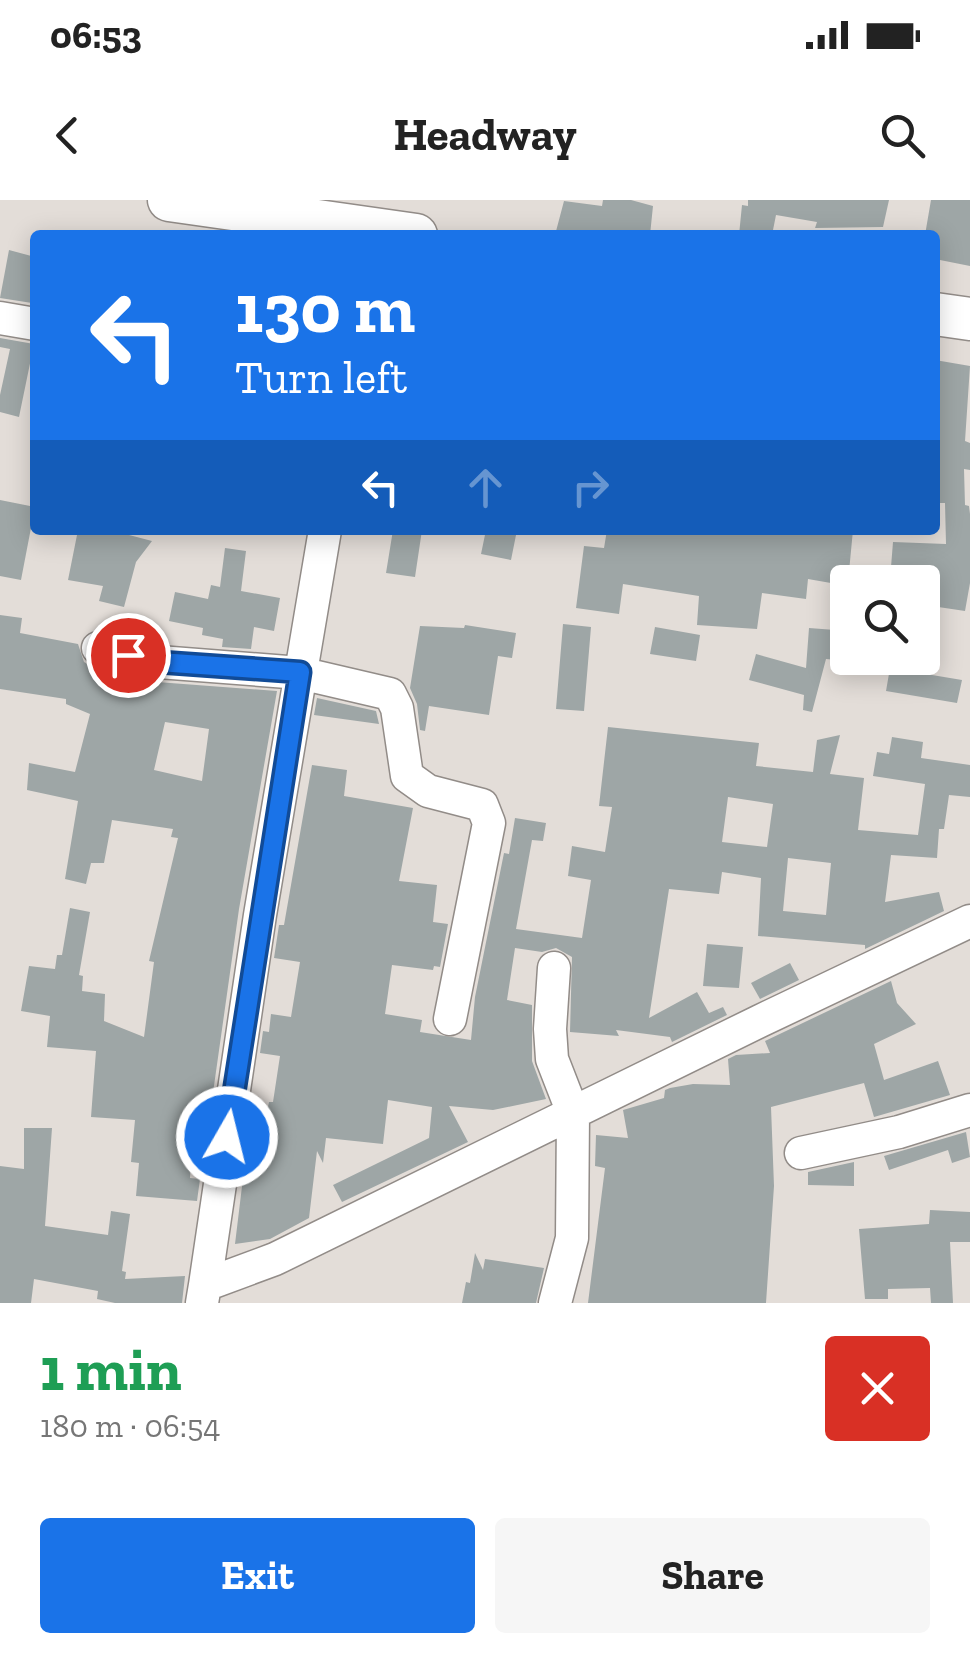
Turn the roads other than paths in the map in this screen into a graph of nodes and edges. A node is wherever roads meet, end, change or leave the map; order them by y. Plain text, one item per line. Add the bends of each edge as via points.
1 (168, 200) edge
2 (349, 230) edge
3 (940, 315) edge
4 (0, 318) edge
5 (970, 319) edge
6 (30, 323) edge
7 (324, 535) edge
8 (98, 648) dead end
9 (300, 672) junction
10 (970, 921) edge
11 (554, 968) dead end
12 (450, 1019) dead end
13 (970, 1110) edge
14 (573, 1114) junction
15 (801, 1153) dead end
16 (203, 1294) edge
17 (554, 1303) edge

1 - 2 main road
3 - 5 main road
4 - 6 street
7 - 9 street
8 - 9 street via 159,662
9 - 12 street via 390,694 407,776 428,790 482,805 489,824
9 - 16 street
10 - 14 street
11 - 14 street via 552,1059
13 - 15 street
14 - 16 street
14 - 17 street via 572,1238

